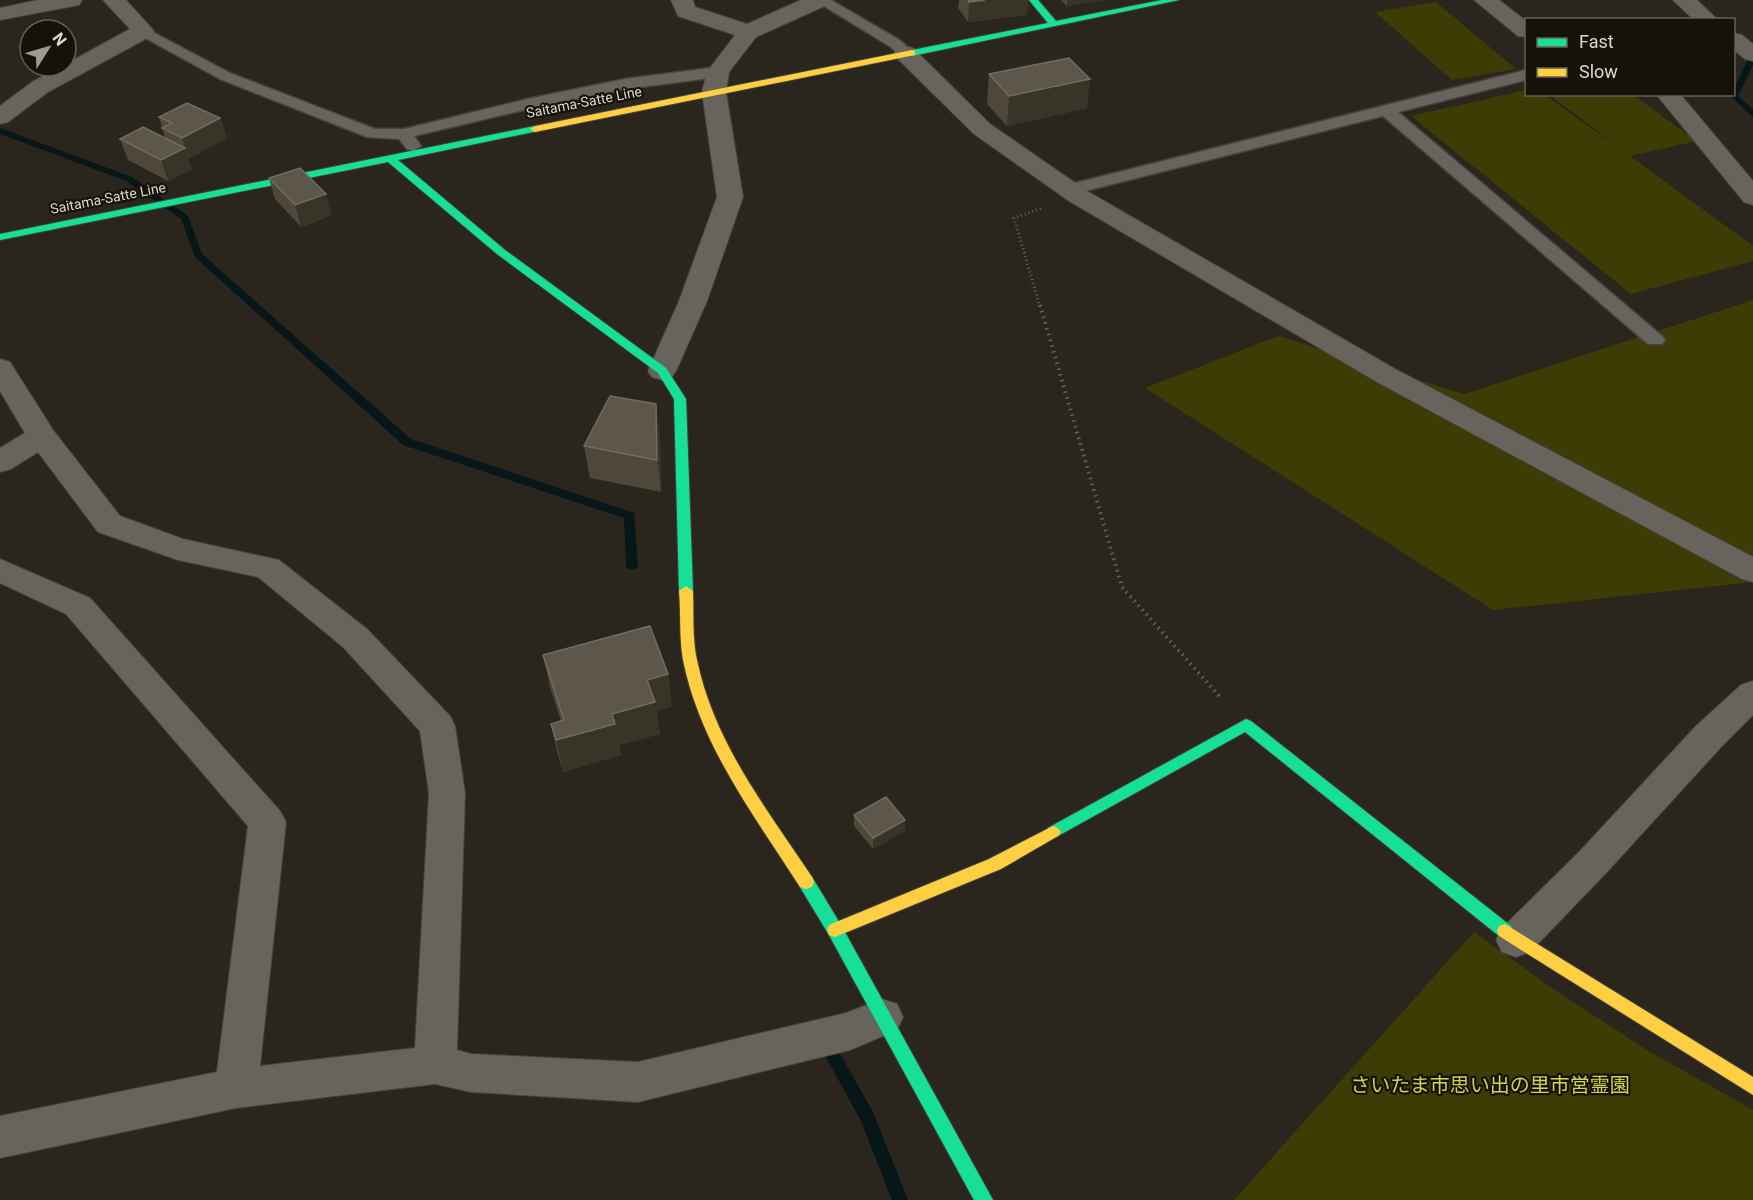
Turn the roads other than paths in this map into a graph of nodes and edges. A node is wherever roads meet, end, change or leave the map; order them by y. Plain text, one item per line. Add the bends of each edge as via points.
1 (71, 0) edge
2 (114, 0) edge
3 (682, 0) edge
4 (820, 0) edge
5 (1033, 0) edge
6 (1175, 0) edge
7 (1485, 0) edge
8 (1684, 0) edge
9 (0, 14) edge
10 (1706, 18) edge
11 (1054, 24) junction
12 (1525, 30) edge
13 (143, 31) junction
14 (748, 32) junction
15 (905, 53) junction
16 (1525, 76) edge
17 (716, 82) junction
18 (1669, 96) edge
19 (1388, 111) junction
20 (0, 117) edge
21 (404, 134) junction
22 (418, 153) junction
23 (390, 158) junction
24 (1073, 193) junction
25 (1753, 197) edge
26 (0, 237) edge
27 (1655, 340) dead end
28 (0, 368) edge
29 (662, 370) junction
30 (42, 436) junction
31 (0, 462) edge
32 (0, 570) edge
33 (1753, 571) edge
34 (1753, 694) edge
35 (835, 930) junction
36 (1516, 940) junction
37 (849, 1029) junction
38 (435, 1065) junction
39 (1753, 1087) edge
40 (236, 1088) junction
41 (0, 1137) edge
42 (984, 1200) edge

1 - 9 street
2 - 13 street
3 - 14 street via 686,11
4 - 14 street
4 - 15 lane
5 - 11 street
6 - 11 street, Saitama-Satte Line
7 - 12 street
8 - 10 street
11 - 15 street, Saitama-Satte Line
13 - 20 street via 47,83
13 - 21 lane via 225,76 373,134
14 - 17 street
15 - 17 street, Saitama-Satte Line
15 - 24 street via 982,129
16 - 19 lane
17 - 21 lane via 625,84
17 - 22 street, Saitama-Satte Line
17 - 29 street via 730,197 693,301
18 - 25 street
19 - 24 lane
19 - 27 lane
21 - 22 lane
22 - 23 street, Saitama-Satte Line
23 - 26 street, Saitama-Satte Line
23 - 29 street via 501,252
24 - 33 street via 1387,376
28 - 30 street
29 - 35 street via 680,399 690,658 700,698 714,735 744,791
30 - 31 street
30 - 38 street via 109,524 178,549 267,568 355,638 437,726 447,793
32 - 40 street via 78,606 267,822
34 - 36 street
35 - 36 street via 995,864 1246,725
35 - 37 street
36 - 39 street
37 - 38 street via 638,1082 471,1073
37 - 42 street
38 - 40 street
40 - 41 street

